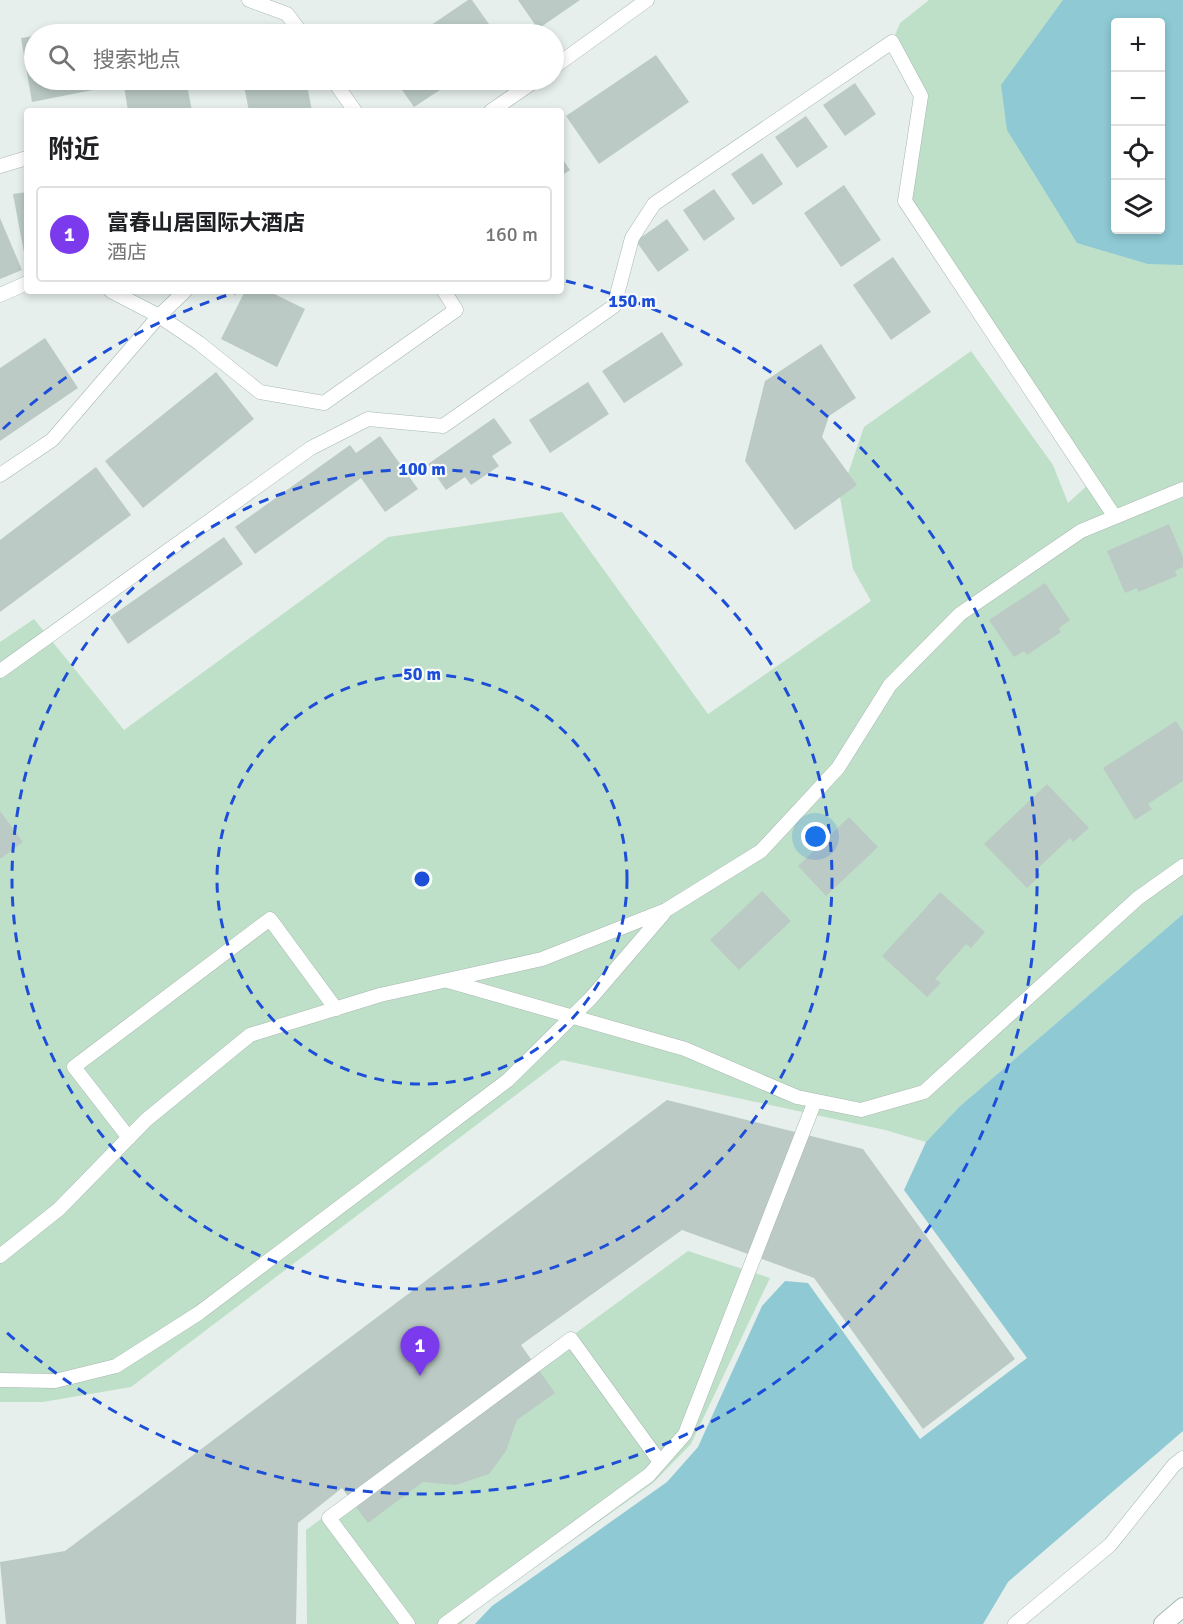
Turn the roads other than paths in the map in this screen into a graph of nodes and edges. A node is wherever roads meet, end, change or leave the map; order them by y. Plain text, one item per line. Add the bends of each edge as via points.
1 (249, 0) edge
2 (647, 0) edge
3 (294, 24) edge
4 (564, 60) edge
5 (340, 90) edge
6 (521, 90) edge
7 (353, 108) edge
8 (495, 108) edge
9 (24, 159) edge
10 (0, 166) edge
11 (24, 284) edge
12 (117, 294) edge
13 (182, 294) edge
14 (446, 294) edge
15 (0, 295) edge
16 (159, 316) junction
17 (0, 475) edge
18 (1183, 489) edge
19 (1115, 517) junction
20 (0, 671) edge
21 (1183, 866) edge
22 (666, 910) junction
23 (446, 980) junction
24 (336, 1009) junction
25 (571, 1017) junction
26 (815, 1101) junction
27 (129, 1138) junction
28 (0, 1256) edge
29 (0, 1380) edge
30 (1183, 1458) edge
31 (660, 1462) junction
32 (1183, 1607) edge
33 (408, 1624) edge
34 (445, 1624) edge
35 (1016, 1624) edge
36 (1163, 1624) edge

1 - 3 lane via 287,14
2 - 4 lane
5 - 7 lane
6 - 8 lane
9 - 10 lane
11 - 15 lane
12 - 16 lane
13 - 16 lane
14 - 16 lane via 456,310 324,403 260,392 200,343
16 - 17 lane via 52,440
18 - 19 lane
19 - 20 lane via 905,201 921,96 891,42 654,204 632,238 614,306 547,354 443,426 368,419 311,448
19 - 22 lane via 1081,531 960,614 890,685 838,768 761,851
21 - 26 lane via 1138,898 924,1092 861,1110
22 - 23 lane via 542,958
22 - 25 lane
23 - 24 lane
23 - 25 lane
24 - 27 lane via 249,1035
24 - 27 lane via 270,919 74,1066
25 - 26 lane via 686,1049 797,1097
25 - 29 lane via 508,1080 199,1313 116,1366 56,1381
26 - 31 lane via 685,1434
27 - 28 lane via 59,1209
30 - 35 lane via 1110,1545
31 - 33 lane via 571,1339 329,1518
31 - 34 lane via 649,1475
32 - 36 street

